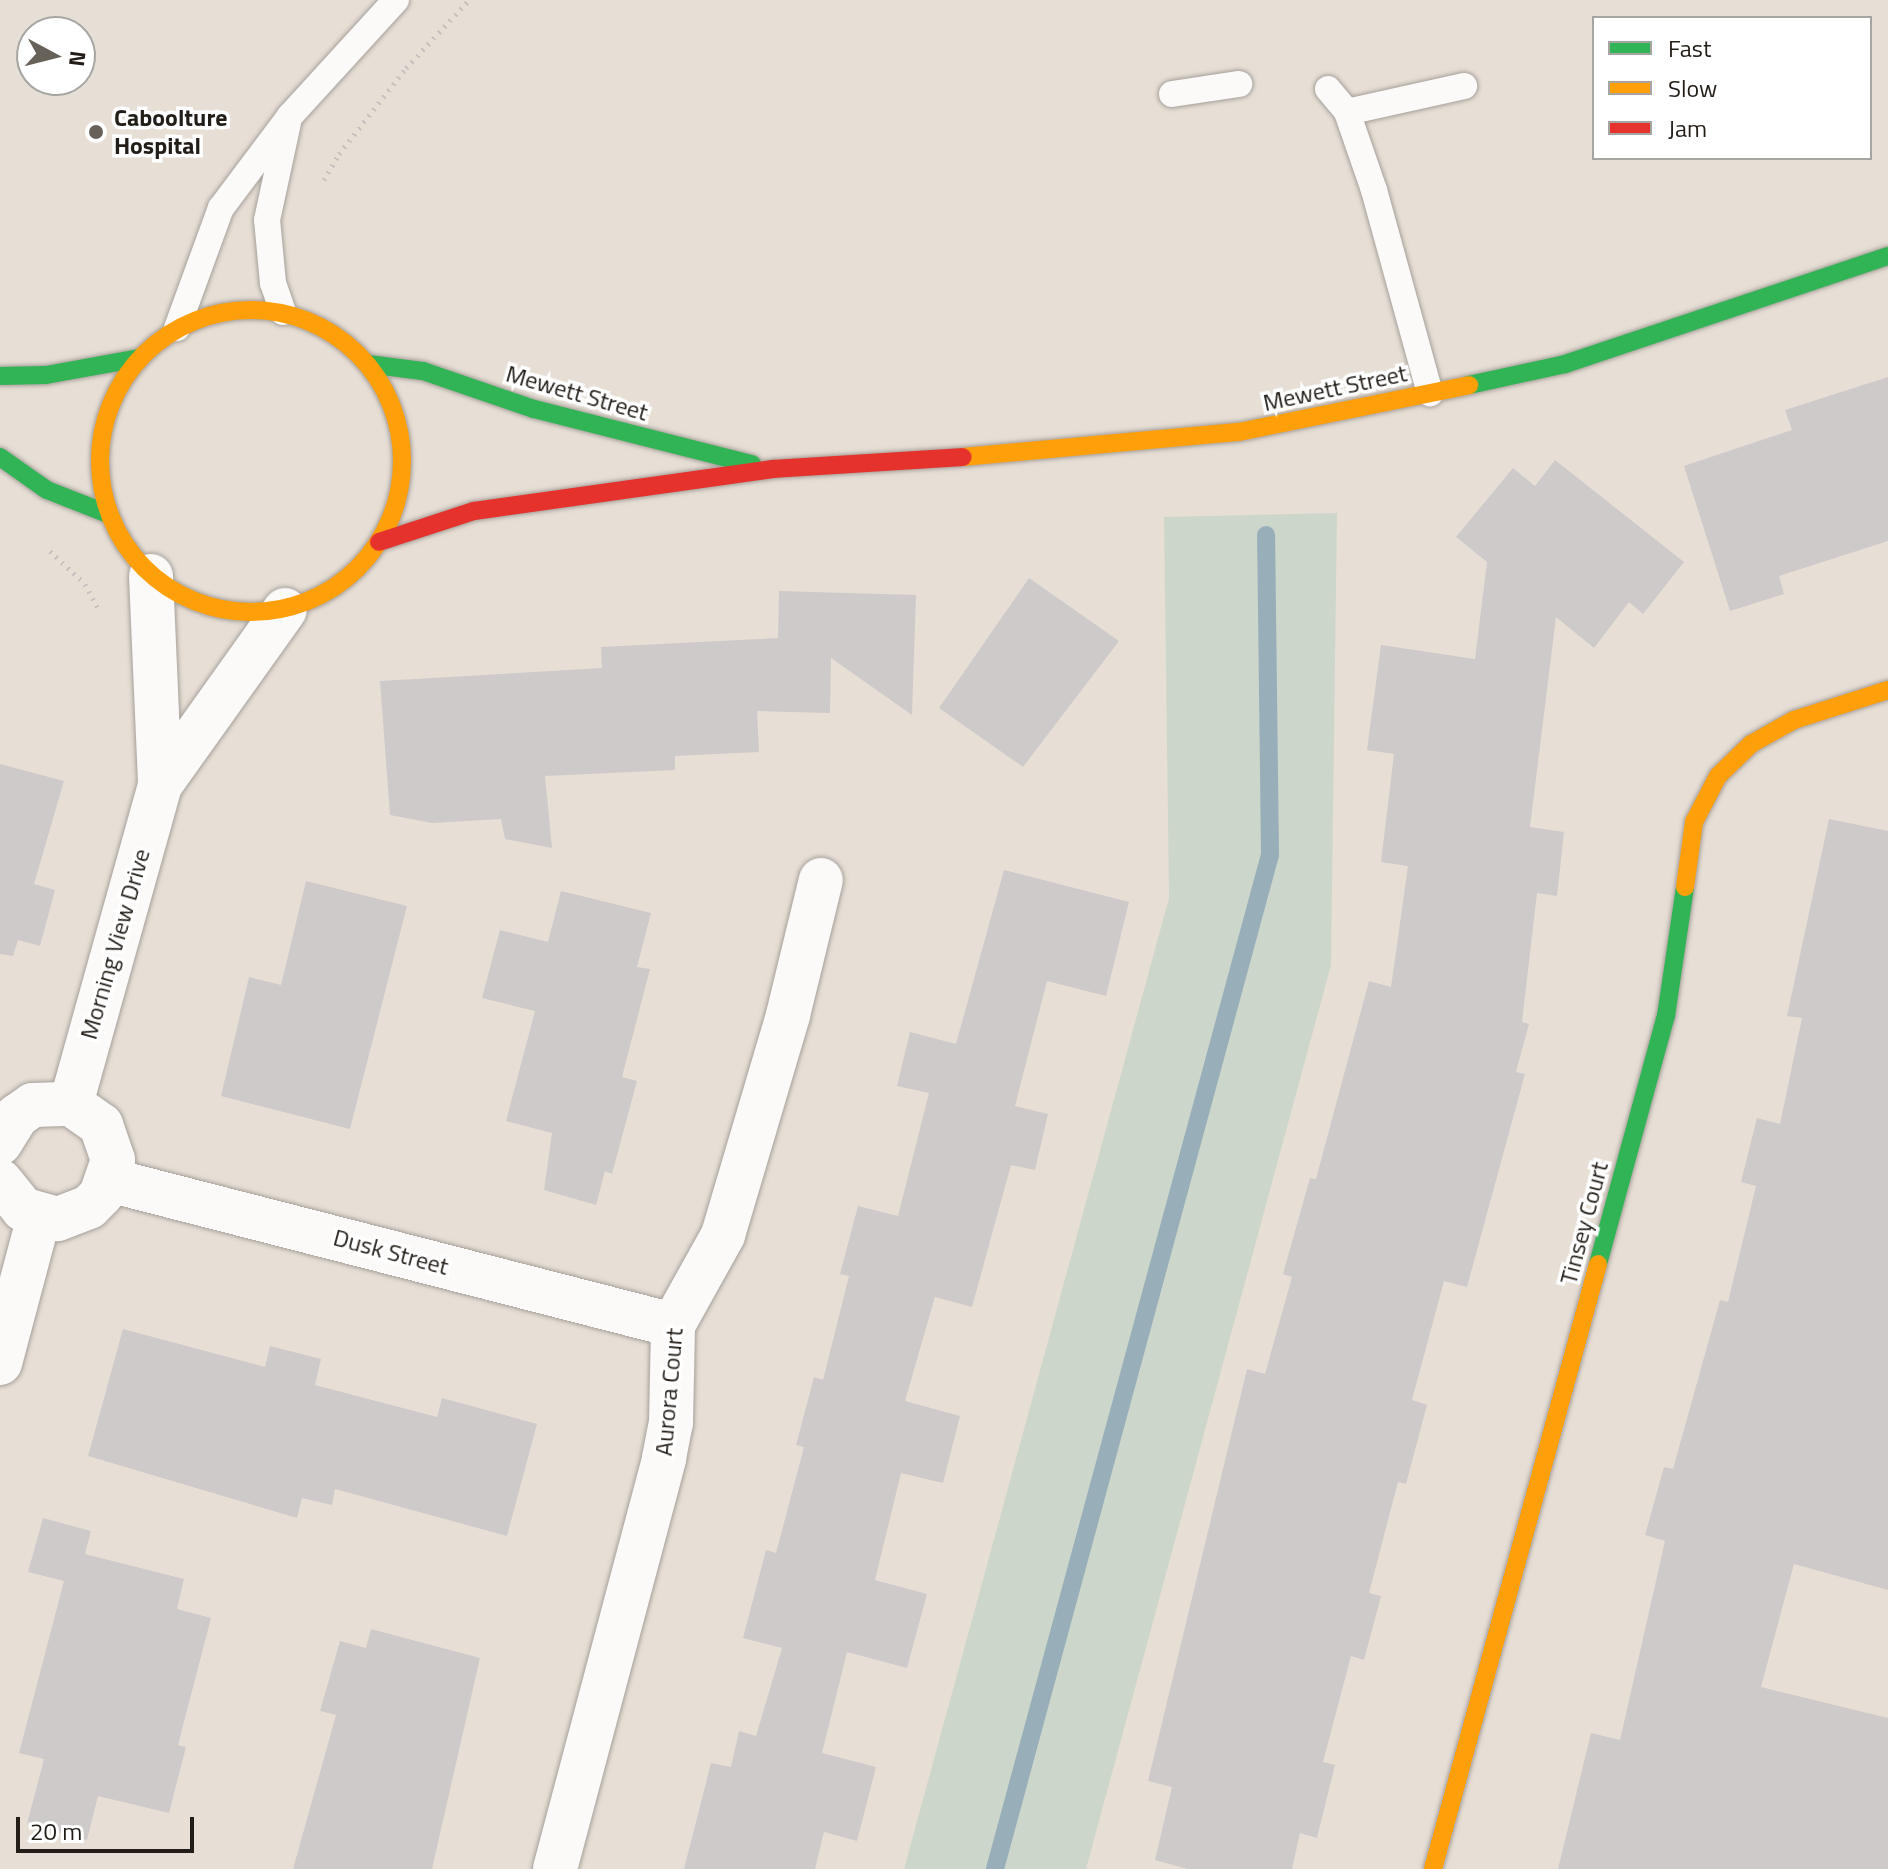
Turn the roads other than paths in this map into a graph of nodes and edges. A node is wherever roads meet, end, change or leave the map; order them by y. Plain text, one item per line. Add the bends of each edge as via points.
1 (396, 0) edge
2 (1239, 84) dead end
3 (1464, 86) dead end
4 (1328, 89) dead end
5 (1172, 94) dead end
6 (1347, 112) junction
7 (290, 116) junction
8 (1888, 256) edge
9 (283, 312) junction
10 (177, 328) junction
11 (140, 358) junction
12 (368, 364) junction
13 (0, 376) edge
14 (1430, 393) junction
15 (0, 457) edge
16 (773, 469) junction
17 (108, 514) junction
18 (379, 542) junction
19 (151, 576) junction
20 (285, 610) junction
21 (1888, 690) edge
22 (160, 785) junction
23 (821, 880) dead end
24 (71, 1104) junction
25 (0, 1143) edge
26 (109, 1180) junction
27 (0, 1181) edge
28 (39, 1216) junction
29 (673, 1325) junction
30 (0, 1363) edge
31 (555, 1869) edge
32 (1433, 1869) edge

1 - 7 lane
2 - 5 lane
3 - 6 lane
4 - 6 lane
6 - 14 lane
7 - 9 lane via 267,220 273,283
7 - 10 lane via 221,208
8 - 14 main road, Mewett Street via 1565,364
9 - 10 main road via 212,314
9 - 12 main road via 331,331
10 - 11 main road
11 - 13 main road via 46,375
11 - 17 main road via 115,392 102,431 99,474
12 - 16 main road, Mewett Street via 423,371 534,409
12 - 18 main road via 392,406 402,451 398,499
14 - 16 main road, Mewett Street via 1239,432 1064,451
15 - 17 main road via 47,490
16 - 18 main road, Mewett Street via 474,511
17 - 19 main road via 126,548
18 - 20 main road via 355,573 322,595
19 - 20 main road via 191,602 237,614
19 - 22 street, Morning View Drive
20 - 22 street, Morning View Drive
21 - 32 main road, Tinsey Court via 1794,720 1751,744 1718,776 1694,822 1666,1016
22 - 24 street, Morning View Drive
23 - 29 street, Aurora Court via 788,1015 723,1235
24 - 25 street via 33,1105 17,1116
24 - 26 street via 88,1112 110,1142
26 - 28 street via 89,1207 74,1215
26 - 29 street, Dusk Street
27 - 28 street via 10,1198
28 - 30 street
29 - 31 street, Aurora Court via 671,1423 664,1458

